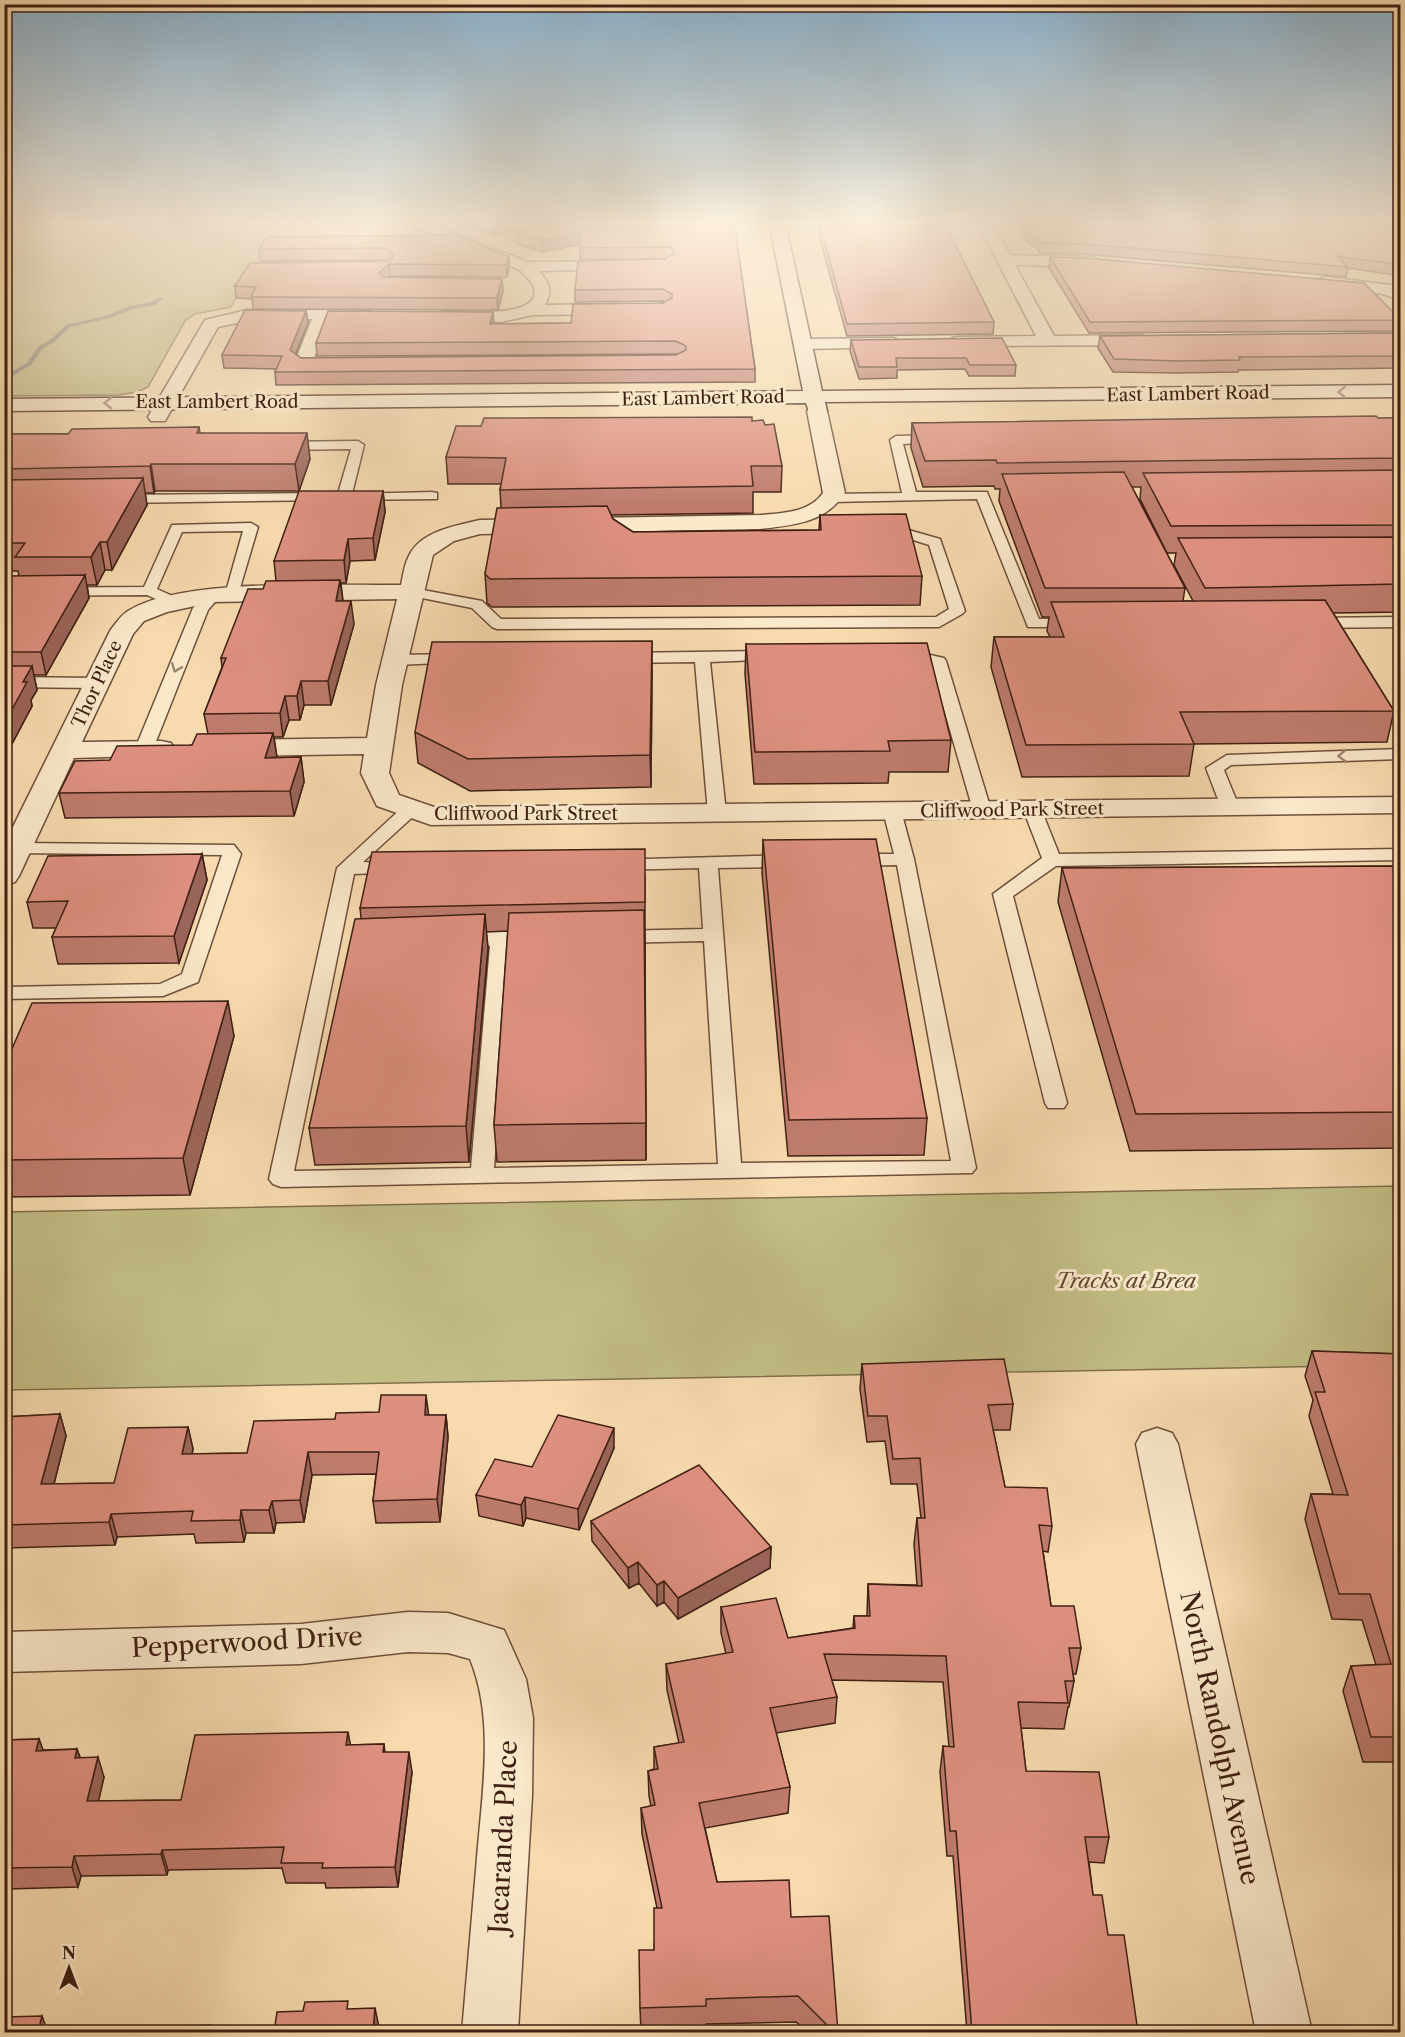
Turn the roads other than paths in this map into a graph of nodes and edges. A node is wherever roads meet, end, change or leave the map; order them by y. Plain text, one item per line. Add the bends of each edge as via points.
1 (236, 317) edge
2 (321, 317) edge
3 (525, 317) edge
4 (797, 317) edge
5 (1035, 317) edge
6 (521, 333) edge
7 (1165, 340) edge
8 (1048, 341) junction
9 (943, 342) edge
10 (908, 343) edge
11 (803, 344) junction
12 (363, 363) edge
13 (1401, 391) edge
14 (815, 404) junction
15 (4, 405) edge
16 (1401, 405) edge
17 (162, 410) junction
18 (4, 419) edge
19 (955, 439) edge
20 (267, 446) edge
21 (432, 496) dead end
22 (910, 496) junction
23 (344, 497) junction
24 (110, 499) edge
25 (827, 509) junction
26 (865, 533) edge
27 (148, 591) junction
28 (4, 592) edge
29 (412, 592) junction
30 (223, 595) junction
31 (174, 602) junction
32 (1401, 622) edge
33 (1091, 623) edge
34 (1298, 623) edge
35 (883, 654) edge
36 (792, 656) edge
37 (702, 657) junction
38 (605, 658) edge
39 (477, 659) edge
40 (395, 660) junction
41 (4, 682) edge
42 (98, 683) junction
43 (379, 746) junction
44 (144, 749) junction
45 (66, 750) junction
46 (1401, 754) edge
47 (1401, 805) edge
48 (1230, 807) junction
49 (411, 809) junction
50 (1032, 809) junction
51 (982, 810) junction
52 (892, 811) junction
53 (717, 813) junction
54 (18, 849) junction
55 (1401, 855) edge
56 (905, 859) junction
57 (812, 860) edge
58 (835, 860) edge
59 (1052, 860) junction
60 (708, 862) junction
61 (603, 864) edge
62 (416, 867) edge
63 (346, 868) junction
64 (4, 876) edge
65 (713, 935) junction
66 (559, 938) edge
67 (595, 938) edge
68 (500, 939) junction
69 (444, 940) edge
70 (353, 942) edge
71 (331, 943) junction
72 (4, 993) edge
73 (1056, 1103) dead end
74 (730, 1171) junction
75 (482, 1175) junction
76 (1157, 1444) dead end
77 (487, 1644) joint
78 (4, 1652) edge
79 (490, 2032) edge
80 (1284, 2032) edge

1 - 17 street via 211,324
2 - 12 street via 303,364
3 - 6 street
4 - 11 street
5 - 8 street
7 - 8 street
8 - 9 street
10 - 11 street
11 - 14 street
13 -> 14 street, East Lambert Road
14 - 16 street, East Lambert Road
14 - 17 street, East Lambert Road
14 - 25 street via 834,493
17 -> 15 street, East Lambert Road
17 - 18 street, East Lambert Road
19 - 22 lane via 896,440
20 - 23 lane via 358,445
21 - 23 lane
22 - 25 lane
22 - 33 lane via 987,495 1033,624
23 - 24 lane
25 - 29 street, Cliffwood Park Street via 791,519 617,533 512,525 480,527 452,533 429,544 419,557
26 - 29 lane via 905,533 935,542 957,611 939,622 497,624 477,604
27 - 28 lane
27 - 30 lane via 177,528 251,526
27 - 31 lane
29 - 30 street, Thor Place
29 - 40 street, Cliffwood Park Street
30 - 31 street, Thor Place
30 -> 44 lane via 201,608
31 - 42 street, Thor Place via 136,616 122,632
32 - 34 lane
35 - 51 lane via 938,661
36 - 37 lane
37 - 38 lane
37 - 53 lane
39 - 40 lane
40 - 43 street, Cliffwood Park Street
41 - 42 lane
42 - 45 street, Thor Place
43 - 44 street
43 - 49 street, Cliffwood Park Street via 375,773 387,800
44 - 45 street
45 - 54 street, Thor Place
46 -> 48 lane via 1227,760 1215,768
47 - 48 street, Cliffwood Park Street
48 - 50 street, Cliffwood Park Street
49 - 53 street, Cliffwood Park Street via 431,816
49 - 63 lane
50 - 51 street, Cliffwood Park Street
50 - 59 lane
51 - 52 street, Cliffwood Park Street
52 - 53 street, Cliffwood Park Street
52 - 56 lane
54 - 64 street, Thor Place
54 - 72 lane via 227,849 232,854 191,978 163,990
55 - 59 lane
56 - 58 lane
56 - 74 lane via 964,1168
57 - 60 lane
59 - 73 lane via 1003,894
60 - 61 lane
60 - 65 lane
62 - 63 lane
63 - 71 lane
65 - 67 lane
65 - 74 lane
66 - 68 lane
68 - 69 lane
68 - 75 lane
70 - 71 lane
71 - 75 lane via 281,1179
74 - 75 lane
76 - 80 street, North Randolph Avenue
77 - 78 street, Pepperwood Drive via 448,1633 408,1632 301,1644
77 - 79 street, Jacaranda Place via 502,1679 509,1718

